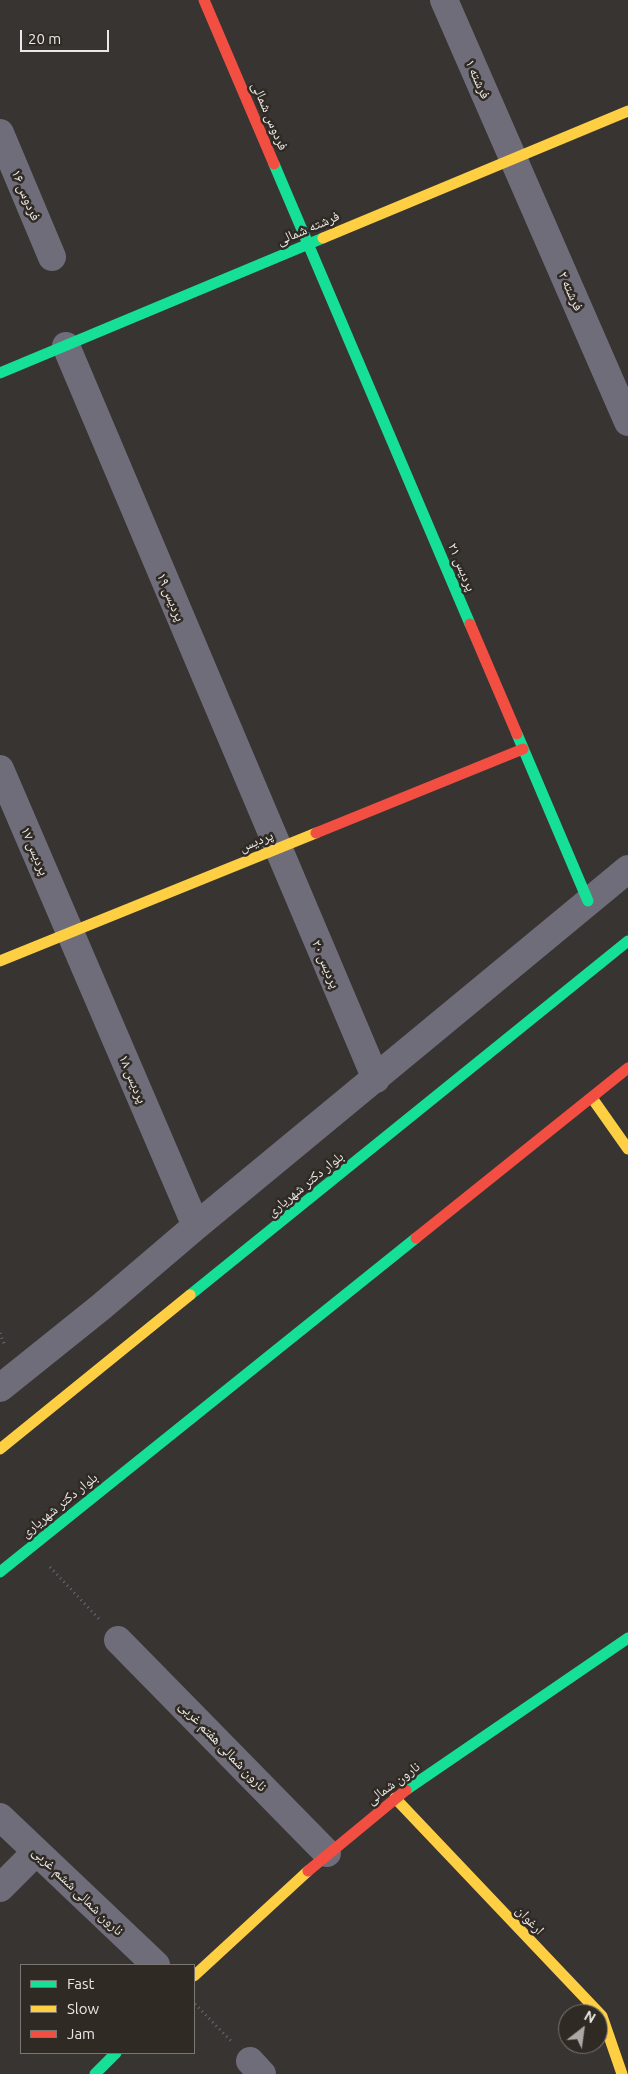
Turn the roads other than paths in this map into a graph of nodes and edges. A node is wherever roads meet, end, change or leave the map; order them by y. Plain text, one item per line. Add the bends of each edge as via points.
1 (204, 0) edge
2 (444, 0) edge
3 (628, 111) edge
4 (0, 133) edge
5 (513, 159) junction
6 (308, 244) junction
7 (52, 257) dead end
8 (66, 346) junction
9 (0, 373) edge
10 (628, 422) edge
11 (523, 749) junction
12 (0, 769) edge
13 (277, 849) junction
14 (628, 869) edge
15 (588, 901) junction
16 (70, 932) junction
17 (628, 941) edge
18 (0, 961) edge
19 (628, 1068) edge
20 (376, 1078) junction
21 (592, 1098) junction
22 (628, 1149) edge
23 (196, 1226) junction
24 (0, 1388) edge
25 (0, 1449) edge
26 (0, 1572) edge
27 (628, 1638) edge
28 (118, 1640) road end
29 (396, 1798) junction
30 (0, 1817) edge
31 (36, 1852) junction
32 (327, 1853) junction
33 (0, 1888) edge
34 (155, 1964) edge
35 (195, 1975) edge
36 (115, 2054) edge
37 (95, 2074) edge
38 (622, 2074) edge

1 - 6 street, فردوس شمالی
2 - 5 street, فرشته ۱
3 - 5 street, فرشته شمالی
4 - 7 street, فردوس ۱۶
5 - 6 street, فرشته شمالی
5 - 10 street, فرشته ۲
6 - 8 street, فرشته شمالی
6 - 11 street, پردیس ۲۱
8 - 9 street, فرشته شمالی
8 - 13 street, پردیس ۱۹
11 - 13 street, پردیس
11 - 15 street, پردیس ۲۱
12 - 16 street, پردیس ۱۷
13 - 16 street, پردیس
13 - 20 street, ۲۰ پردیس
14 - 15 street
15 - 20 street
16 - 18 street, پردیس
16 - 23 street, ۱۸ پردیس
17 - 25 street, بلوار دکتر شهریاری
19 - 21 street, بلوار دکتر شهریاری
20 - 23 street
21 - 22 street
21 - 26 street, بلوار دکتر شهریاری
23 - 24 street
27 - 29 street, نارون شمالی
28 - 32 street, نارون شمالی هفتم غربی
29 - 32 street, نارون شمالی
29 - 38 street, ارغوان via 602,2016
30 - 31 street, نارون شمالی ششم غربی
31 - 33 street
31 - 34 street, نارون شمالی ششم غربی
32 - 35 street, نارون شمالی
36 - 37 street

